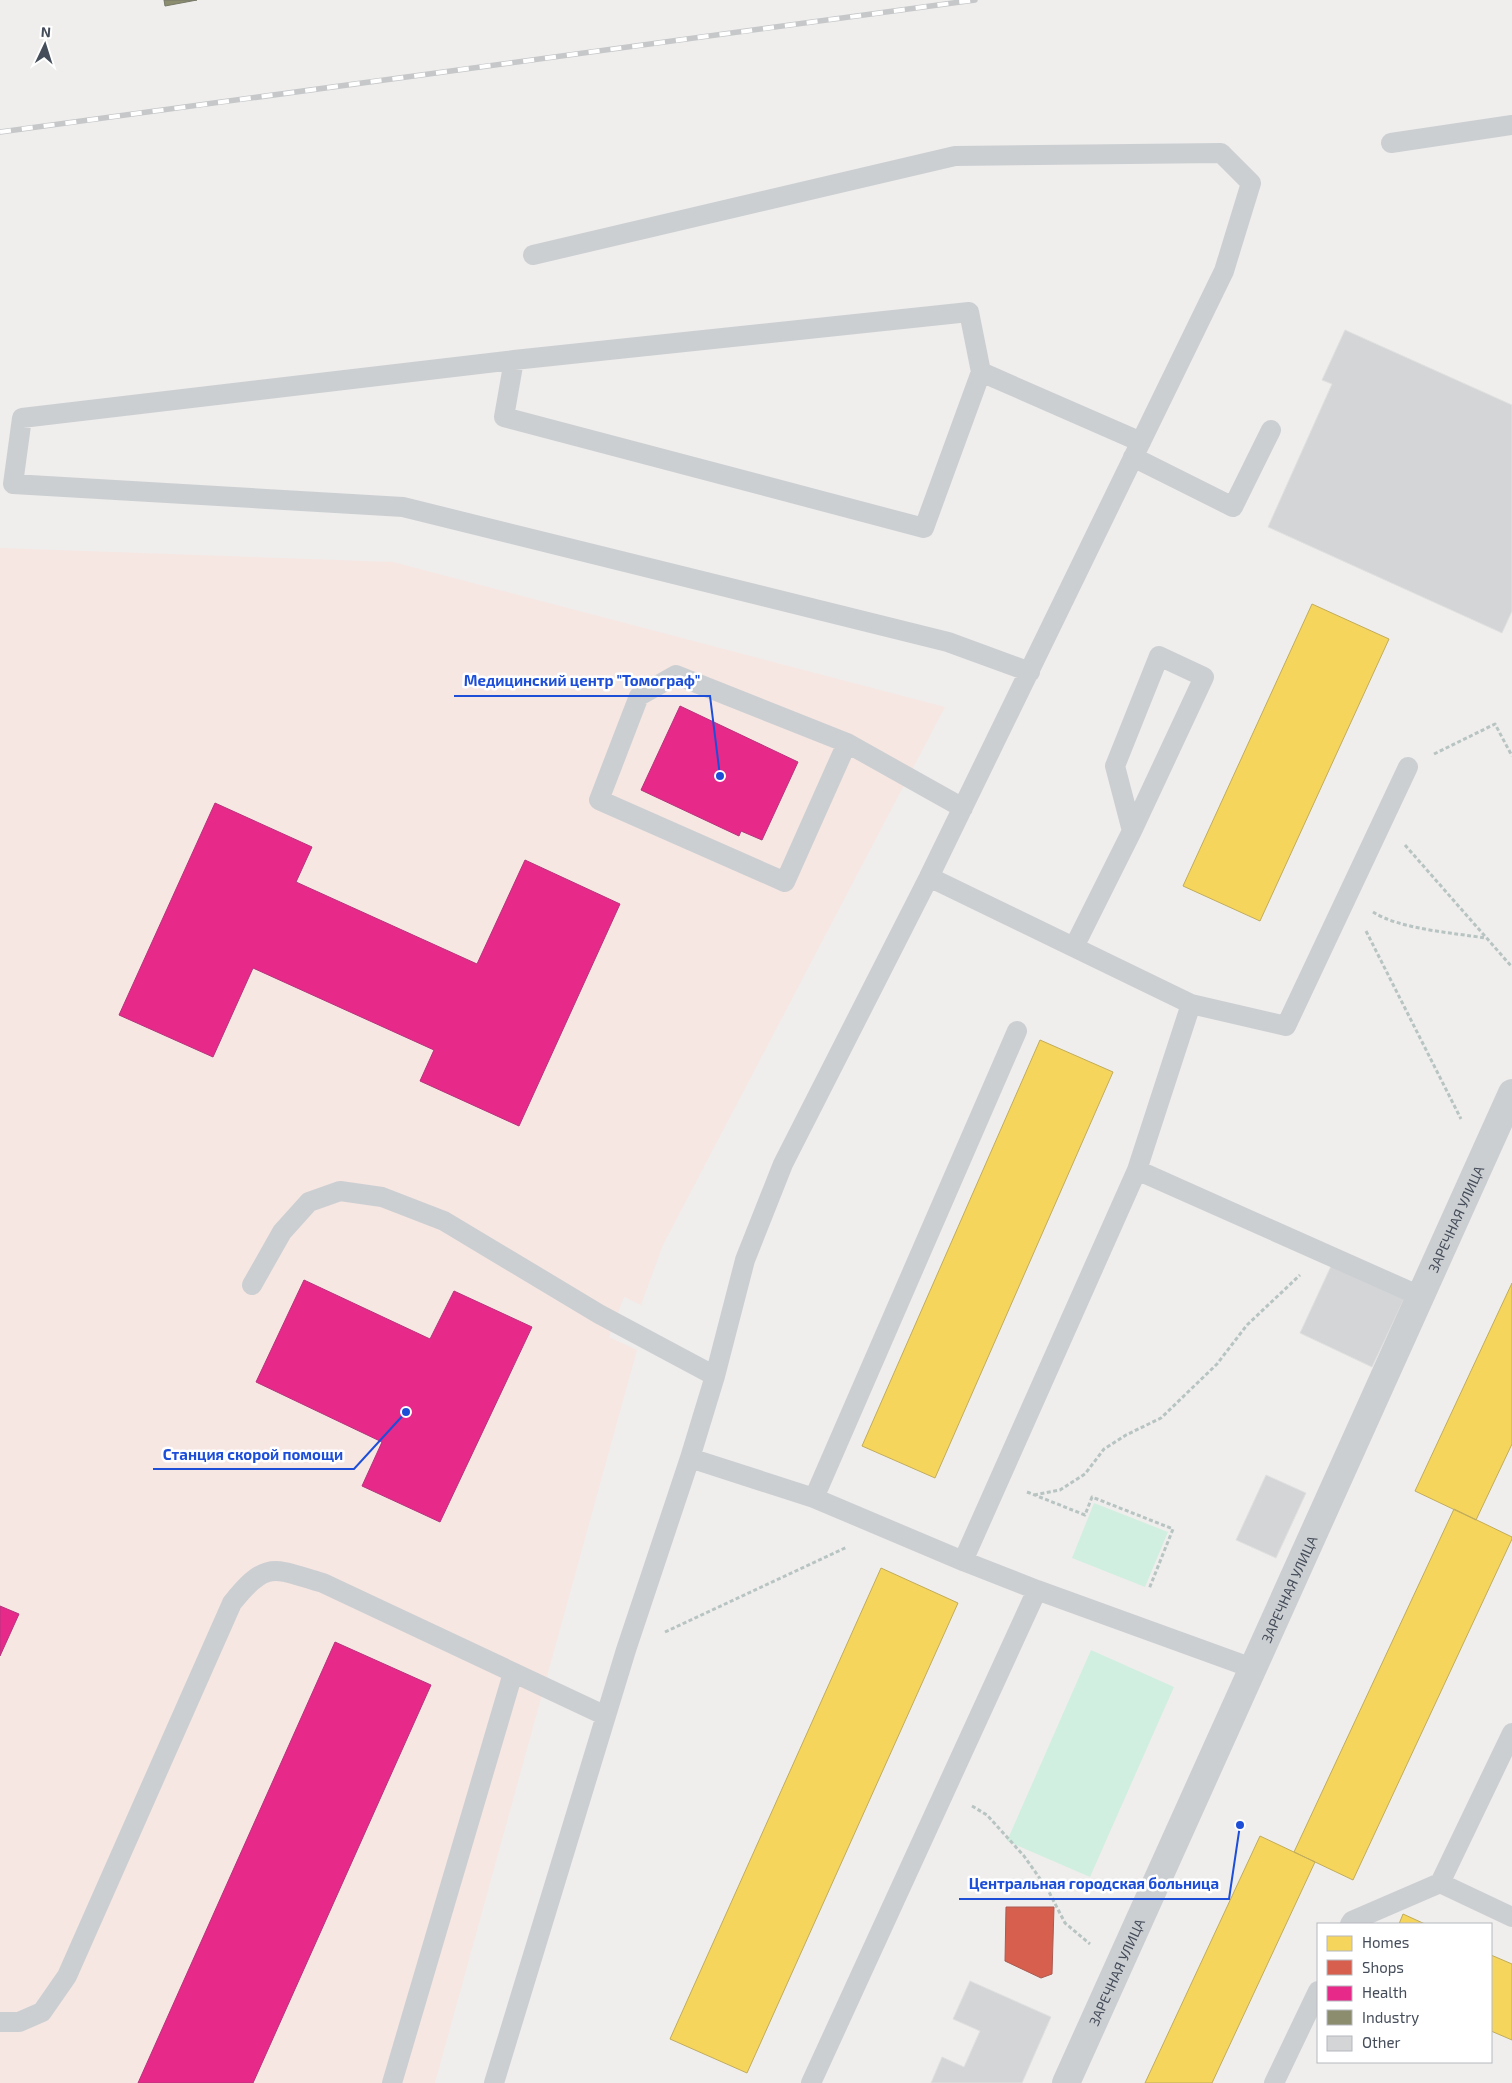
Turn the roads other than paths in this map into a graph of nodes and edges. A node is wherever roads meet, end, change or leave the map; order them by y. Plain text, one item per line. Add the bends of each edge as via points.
1 (1512, 125) edge
2 (1391, 143) dead end
3 (533, 255) dead end
4 (514, 360) junction
5 (981, 372) junction
6 (1271, 430) dead end
7 (1137, 450) junction
8 (1030, 672) junction
9 (847, 743) junction
10 (1408, 767) road end
11 (964, 808) junction
12 (1132, 831) junction
13 (929, 876) junction
14 (1074, 947) junction
15 (1191, 1004) junction
16 (1017, 1031) dead end
17 (1512, 1093) edge
18 (1138, 1170) junction
19 (252, 1285) dead end
20 (1420, 1296) junction
21 (715, 1376) junction
22 (690, 1458) junction
23 (814, 1498) junction
24 (963, 1561) junction
25 (1037, 1590) junction
26 (1252, 1668) junction
27 (513, 1673) junction
28 (606, 1716) junction
29 (1512, 1733) edge
30 (1440, 1883) junction
31 (1512, 1916) edge
32 (1351, 1923) edge
33 (1317, 1993) edge
34 (0, 2022) edge
35 (392, 2083) edge
36 (494, 2083) edge
37 (811, 2083) edge
38 (1066, 2083) edge
39 (1274, 2083) edge

1 - 2 lane
3 - 7 lane via 955,156 1221,153 1251,183 1224,271
4 - 5 lane via 969,312
4 - 5 lane via 504,417 924,528
4 - 8 lane via 22,418 13,484 403,507 948,642
5 - 7 lane
6 - 7 lane via 1233,507
7 - 8 lane
8 - 11 lane
9 - 9 lane via 676,675 639,696 599,800 785,882
9 - 11 lane
10 - 15 lane via 1286,1026
11 - 13 lane
12 - 12 lane via 1204,677 1159,656 1115,766
12 - 14 lane
13 - 14 lane
13 - 21 lane via 783,1164 746,1260
14 - 15 lane
15 - 18 lane
16 - 23 lane
17 - 20 street, ЗАРЕЧНАЯ УЛИЦА
18 - 20 lane
18 - 24 lane
19 - 21 lane via 282,1232 310,1202 340,1190 382,1197 444,1221 599,1314
20 - 26 street, ЗАРЕЧНАЯ УЛИЦА
21 - 22 lane
22 - 23 lane
22 - 28 lane
23 - 24 lane
24 - 25 lane
25 - 26 lane
25 - 37 lane
26 - 38 street, ЗАРЕЧНАЯ УЛИЦА
27 - 28 lane
27 - 34 lane via 324,1584 276,1570 265,1572 247,1583 232,1603 67,1976 42,2012 19,2022
27 - 35 lane
28 - 36 lane
29 - 30 lane
30 - 31 lane
30 - 32 lane
33 - 39 lane

